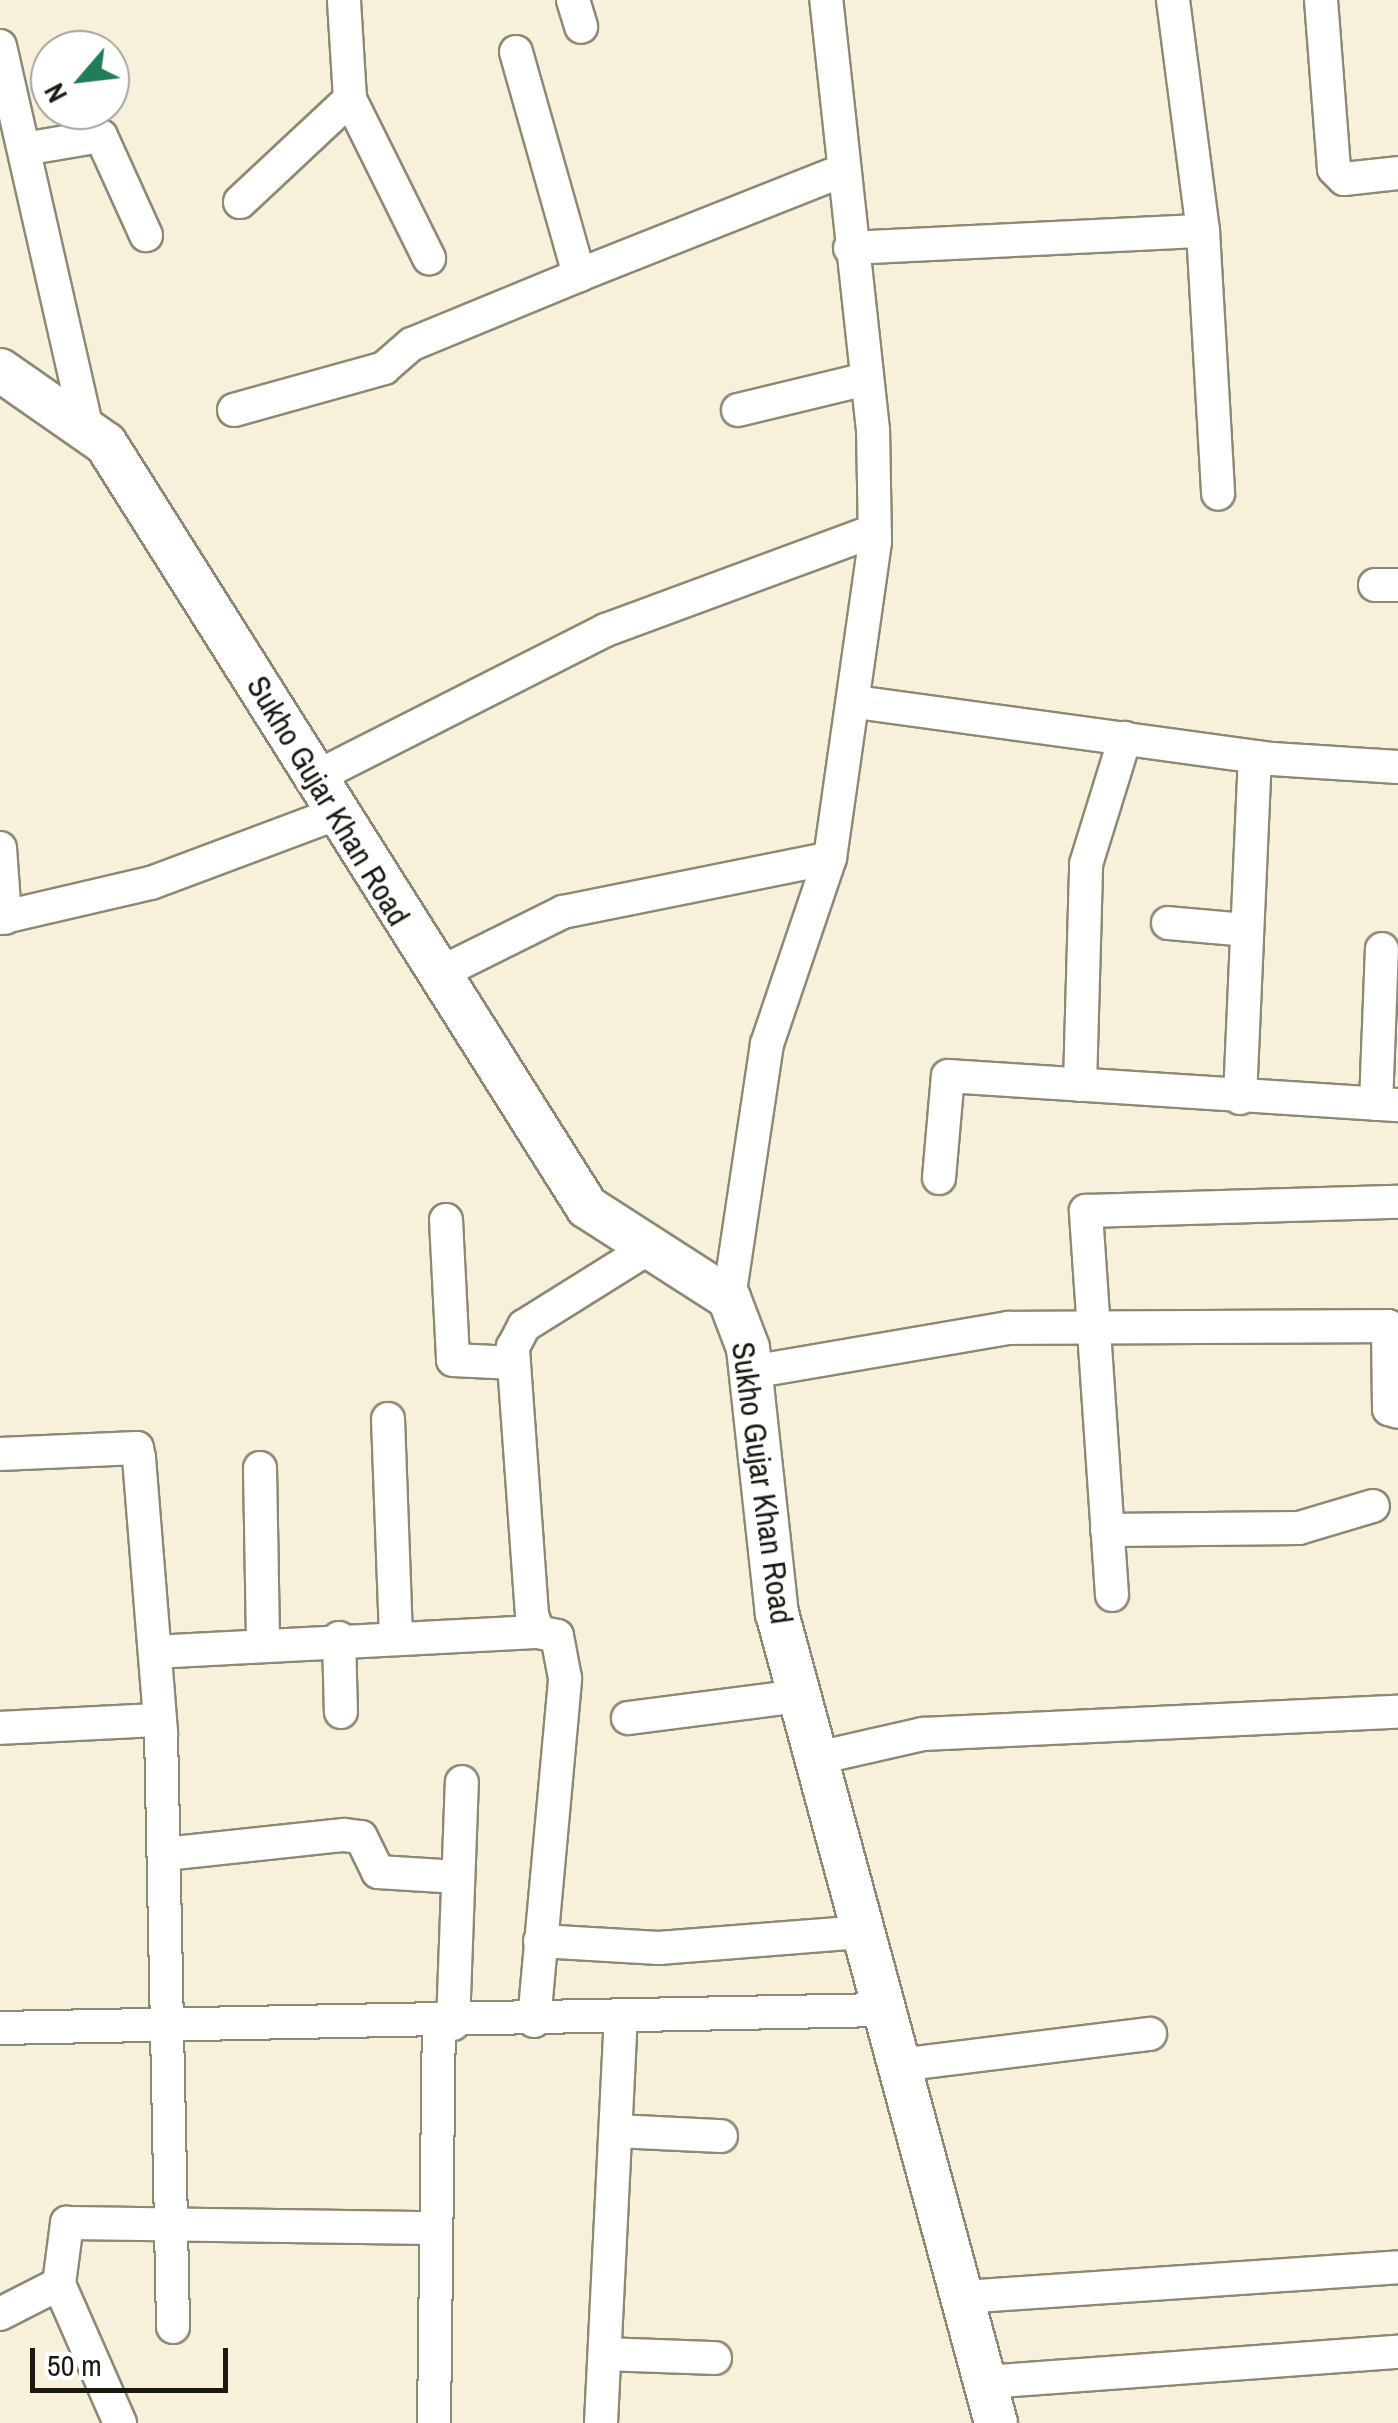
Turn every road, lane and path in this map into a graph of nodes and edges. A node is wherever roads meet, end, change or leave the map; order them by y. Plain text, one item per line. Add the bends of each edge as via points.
1 (344, 0) edge
2 (826, 0) edge
3 (1173, 0) edge
4 (1321, 0) edge
5 (0, 46) edge
6 (516, 52) dead end
7 (350, 99) junction
8 (24, 149) junction
9 (842, 171) junction
10 (1398, 174) edge
11 (240, 202) dead end
12 (1202, 232) junction
13 (146, 235) dead end
14 (850, 248) junction
15 (430, 258) dead end
16 (579, 275) junction
17 (0, 370) edge
18 (866, 378) junction
19 (234, 410) dead end
20 (738, 410) dead end
21 (87, 430) junction
22 (1218, 494) dead end
23 (874, 530) junction
24 (856, 702) junction
25 (1124, 738) junction
26 (1254, 757) junction
27 (1398, 767) edge
28 (322, 797) junction
29 (0, 848) edge
30 (830, 858) junction
31 (2, 918) edge
32 (1168, 923) dead end
33 (1246, 930) junction
34 (1382, 949) dead end
35 (436, 976) junction
36 (1080, 1085) junction
37 (1240, 1098) junction
38 (1387, 1104) edge
39 (939, 1178) dead end
40 (1398, 1202) edge
41 (446, 1220) dead end
42 (652, 1246) junction
43 (728, 1298) junction
44 (1094, 1331) junction
45 (514, 1363) junction
46 (750, 1372) junction
47 (1398, 1412) edge
48 (388, 1419) dead end
49 (0, 1454) edge
50 (260, 1468) dead end
51 (1373, 1506) dead end
52 (1107, 1530) junction
53 (1112, 1595) dead end
54 (538, 1632) junction
55 (396, 1636) junction
56 (339, 1638) junction
57 (263, 1644) junction
58 (156, 1652) junction
59 (800, 1696) junction
60 (341, 1712) dead end
61 (1398, 1712) edge
62 (628, 1718) dead end
63 (160, 1720) junction
64 (0, 1728) edge
65 (817, 1758) junction
66 (462, 1782) dead end
67 (165, 1854) junction
68 (458, 1876) junction
69 (863, 1932) junction
70 (540, 1941) junction
71 (885, 2010) junction
72 (621, 2019) junction
73 (534, 2022) junction
74 (170, 2024) junction
75 (446, 2024) junction
76 (0, 2028) edge
77 (1150, 2034) dead end
78 (900, 2066) junction
79 (616, 2130) junction
80 (721, 2136) dead end
81 (172, 2224) junction
82 (436, 2228) junction
83 (1398, 2267) edge
84 (59, 2284) junction
85 (962, 2297) junction
86 (0, 2314) edge
87 (173, 2327) dead end
88 (1398, 2352) edge
89 (605, 2354) junction
90 (715, 2358) dead end
91 (985, 2382) junction
92 (120, 2423) edge
93 (434, 2423) edge
94 (601, 2423) edge
95 (996, 2423) edge

1 - 7 street
2 - 9 street
3 - 12 street
4 - 10 street via 1334,169 1344,179
5 - 8 street
6 - 16 street
7 - 11 street
7 - 15 street
8 - 13 street via 100,136
8 - 21 street
9 - 14 street
9 - 16 street
12 - 14 street
12 - 22 street
14 - 18 street
16 - 19 street via 412,344 384,368
17 - 21 main road, Sukho Gujar Khan Road
18 - 20 street
18 - 23 street
21 - 28 main road, Sukho Gujar Khan Road via 106,444 196,581
23 - 24 street
23 - 28 street via 606,630
24 - 25 street
24 - 30 street
25 - 26 street
25 - 36 street via 1086,864
26 - 27 street
26 - 33 street
28 - 31 street via 150,883
28 - 35 main road, Sukho Gujar Khan Road
29 - 31 street
30 - 35 street via 563,912
30 - 43 street via 767,1044
32 - 33 street
33 - 37 street
34 - 38 street
35 - 42 main road, Sukho Gujar Khan Road via 587,1206
36 - 37 street
36 - 39 street via 948,1076
37 - 38 street
40 - 44 street via 1086,1212
41 - 45 street via 454,1360
42 - 43 main road, Sukho Gujar Khan Road
42 - 45 street via 524,1326
43 - 46 main road, Sukho Gujar Khan Road
44 - 46 street via 1008,1328
44 - 47 street via 1388,1326 1389,1409
44 - 52 street
45 - 54 street
46 - 59 main road, Sukho Gujar Khan Road via 777,1614
48 - 55 street
49 - 58 street via 137,1448
50 - 57 street
51 - 52 street via 1299,1528
52 - 53 street
54 - 55 street
54 - 70 street via 557,1636 565,1678
55 - 56 street
56 - 57 street
56 - 60 street
57 - 58 street
58 - 63 street
59 - 62 street
59 - 65 main road, Sukho Gujar Khan Road
61 - 65 street via 986,1729
63 - 64 street
63 - 67 street
65 - 69 main road, Sukho Gujar Khan Road
66 - 68 street
67 - 68 street via 344,1835 361,1837 378,1872
67 - 74 street
68 - 75 street
69 - 70 street via 659,1948
69 - 71 main road, Sukho Gujar Khan Road
70 - 73 street
71 - 72 street
71 - 78 main road, Sukho Gujar Khan Road
72 - 73 street
72 - 79 street
73 - 75 street
74 - 75 street
74 - 76 street
74 - 81 street
75 - 82 street
77 - 78 street
78 - 85 main road, Sukho Gujar Khan Road
79 - 80 street
79 - 89 street
81 - 82 street
81 - 84 street via 67,2223
81 - 87 street
82 - 93 street
83 - 85 street
84 - 86 street
84 - 92 street
85 - 91 main road, Sukho Gujar Khan Road
88 - 91 street
89 - 90 street
89 - 94 street
91 - 95 main road, Sukho Gujar Khan Road

